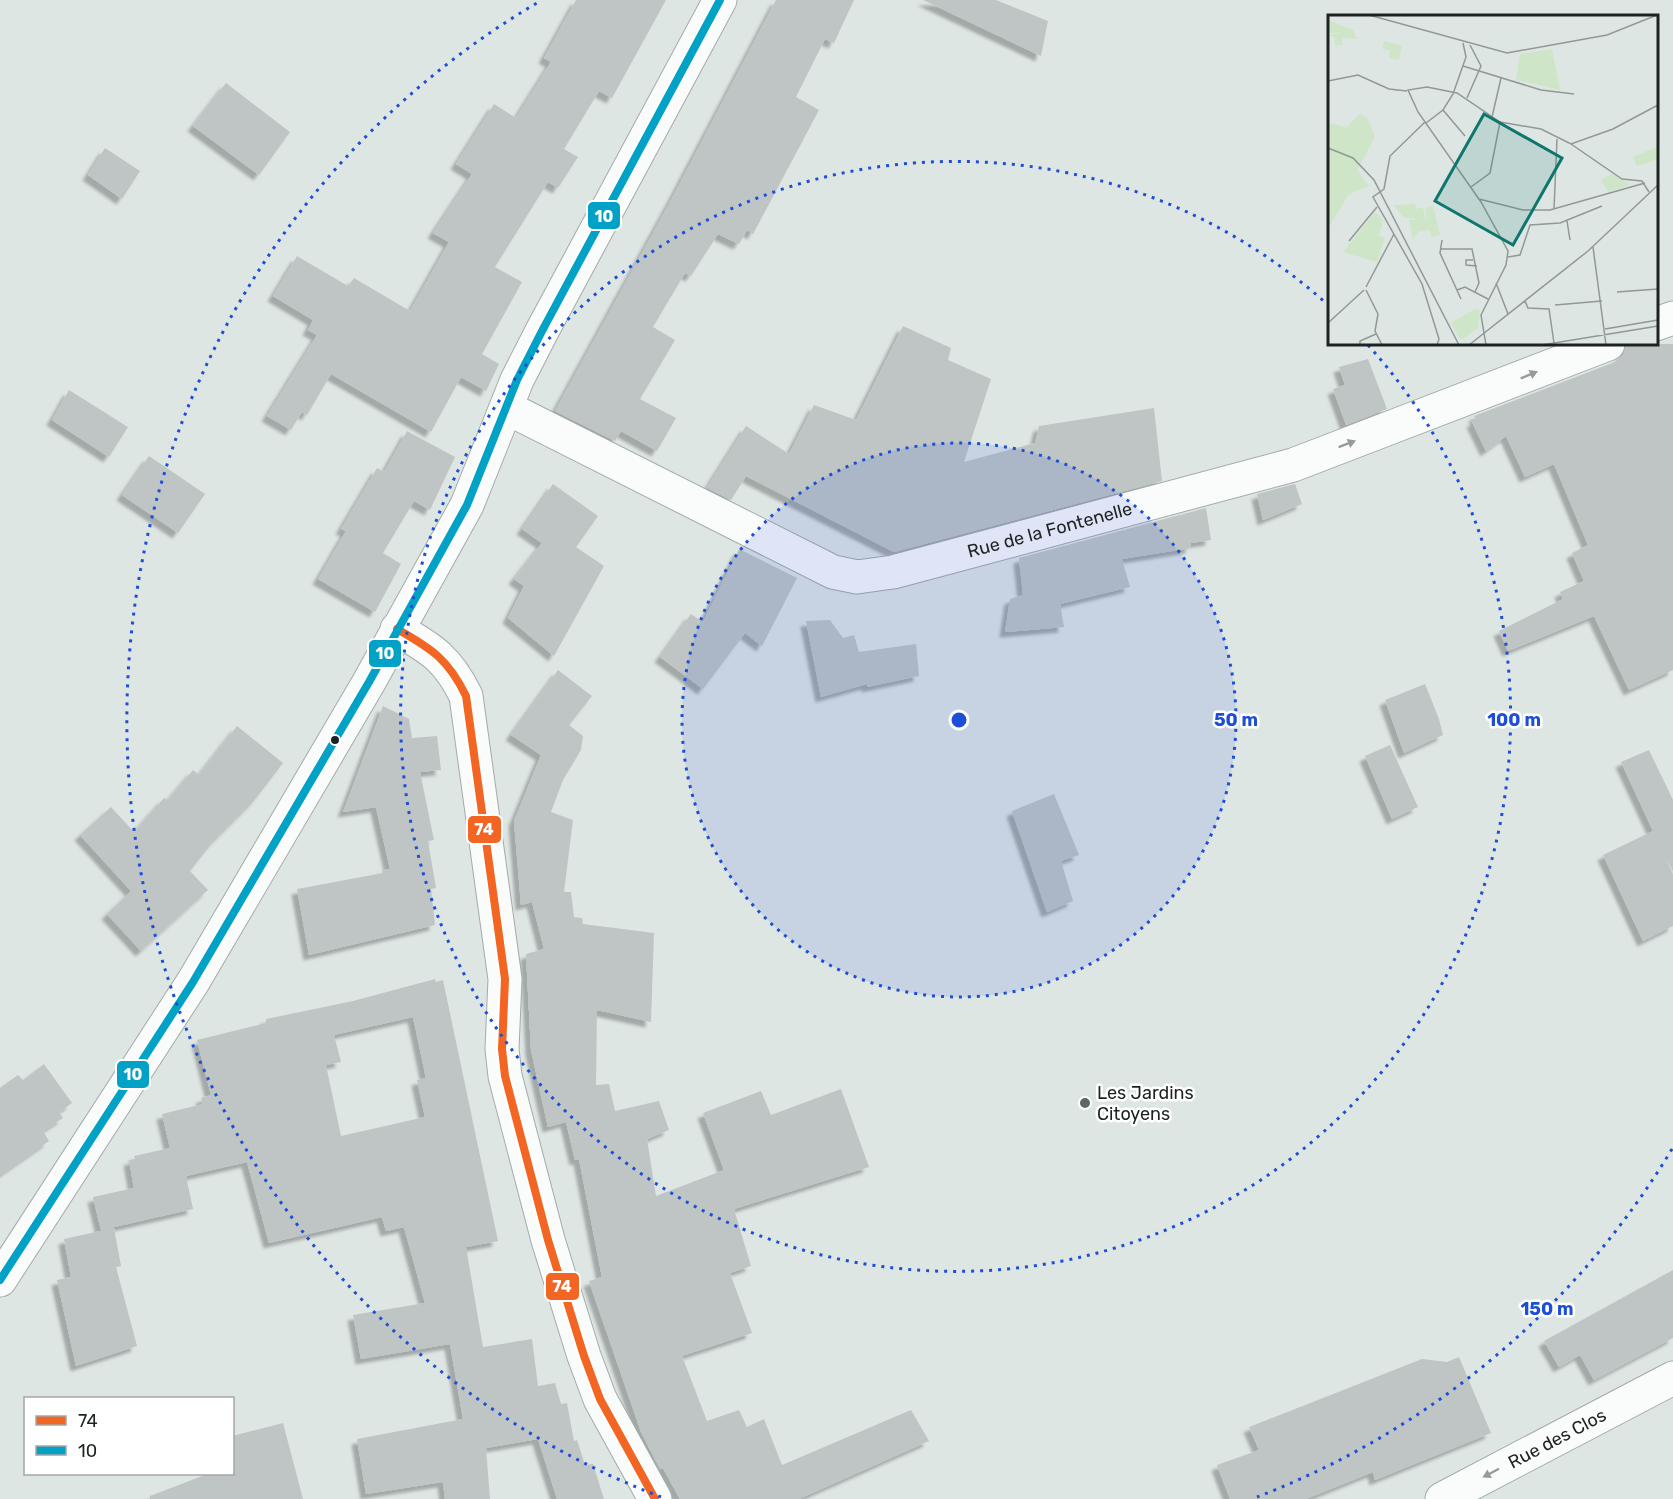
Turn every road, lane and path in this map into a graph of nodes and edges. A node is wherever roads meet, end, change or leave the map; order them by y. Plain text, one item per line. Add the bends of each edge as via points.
1 (720, 0) edge
2 (1673, 318) edge
3 (1658, 323) edge
4 (1605, 345) edge
5 (507, 408) junction
6 (397, 629) junction
7 (0, 1280) edge
8 (1673, 1378) edge
9 (655, 1499) edge
10 (1442, 1499) edge

1 - 5 street via 542,332
2 - 3 street
5 -> 4 street, Rue de la Fontenelle via 833,572 857,577 893,572 1293,465
5 - 6 street via 467,505
6 - 7 street via 193,982
6 - 9 street via 429,646 454,671 466,696 505,979 505,1076 548,1240 584,1356 600,1399
8 -> 10 street, Rue des Clos

